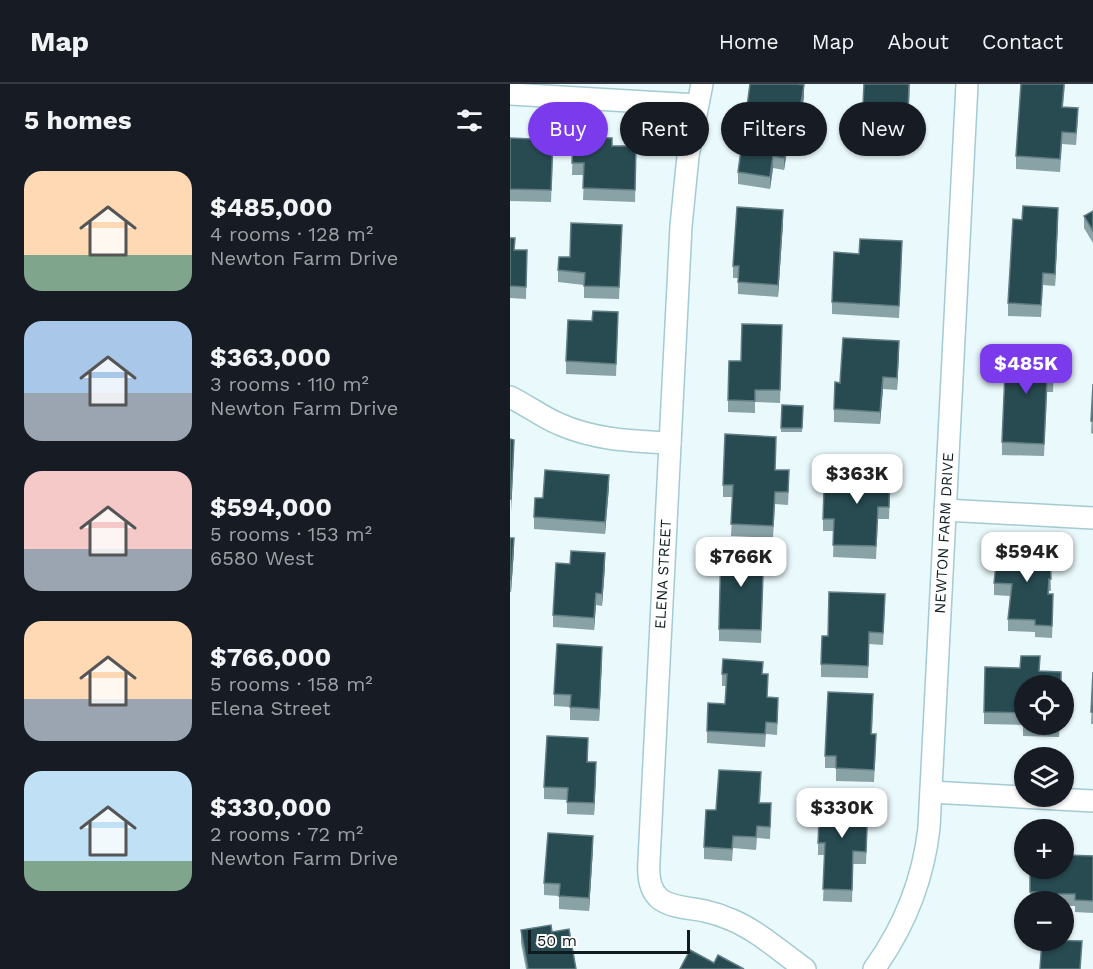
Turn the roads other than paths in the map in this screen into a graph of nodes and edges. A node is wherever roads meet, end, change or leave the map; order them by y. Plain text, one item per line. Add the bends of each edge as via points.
1 (702, 84) edge
2 (967, 84) edge
3 (510, 94) edge
4 (646, 102) edge
5 (698, 102) edge
6 (688, 156) edge
7 (510, 397) edge
8 (670, 443) junction
9 (945, 510) junction
10 (1093, 518) edge
11 (931, 792) junction
12 (1093, 801) edge
13 (805, 969) edge
14 (874, 969) edge

1 - 5 street, ELENA STREET
2 - 9 street, NEWTON FARM DRIVE
3 - 4 street
6 - 8 street, ELENA STREET
7 - 8 street via 558,424 590,435
8 - 13 street, ELENA STREET via 649,861 651,888 661,900 731,920
9 - 10 street
9 - 11 street, NEWTON FARM DRIVE
11 - 12 street
11 - 14 street, NEWTON FARM DRIVE via 926,849 916,891 899,931

